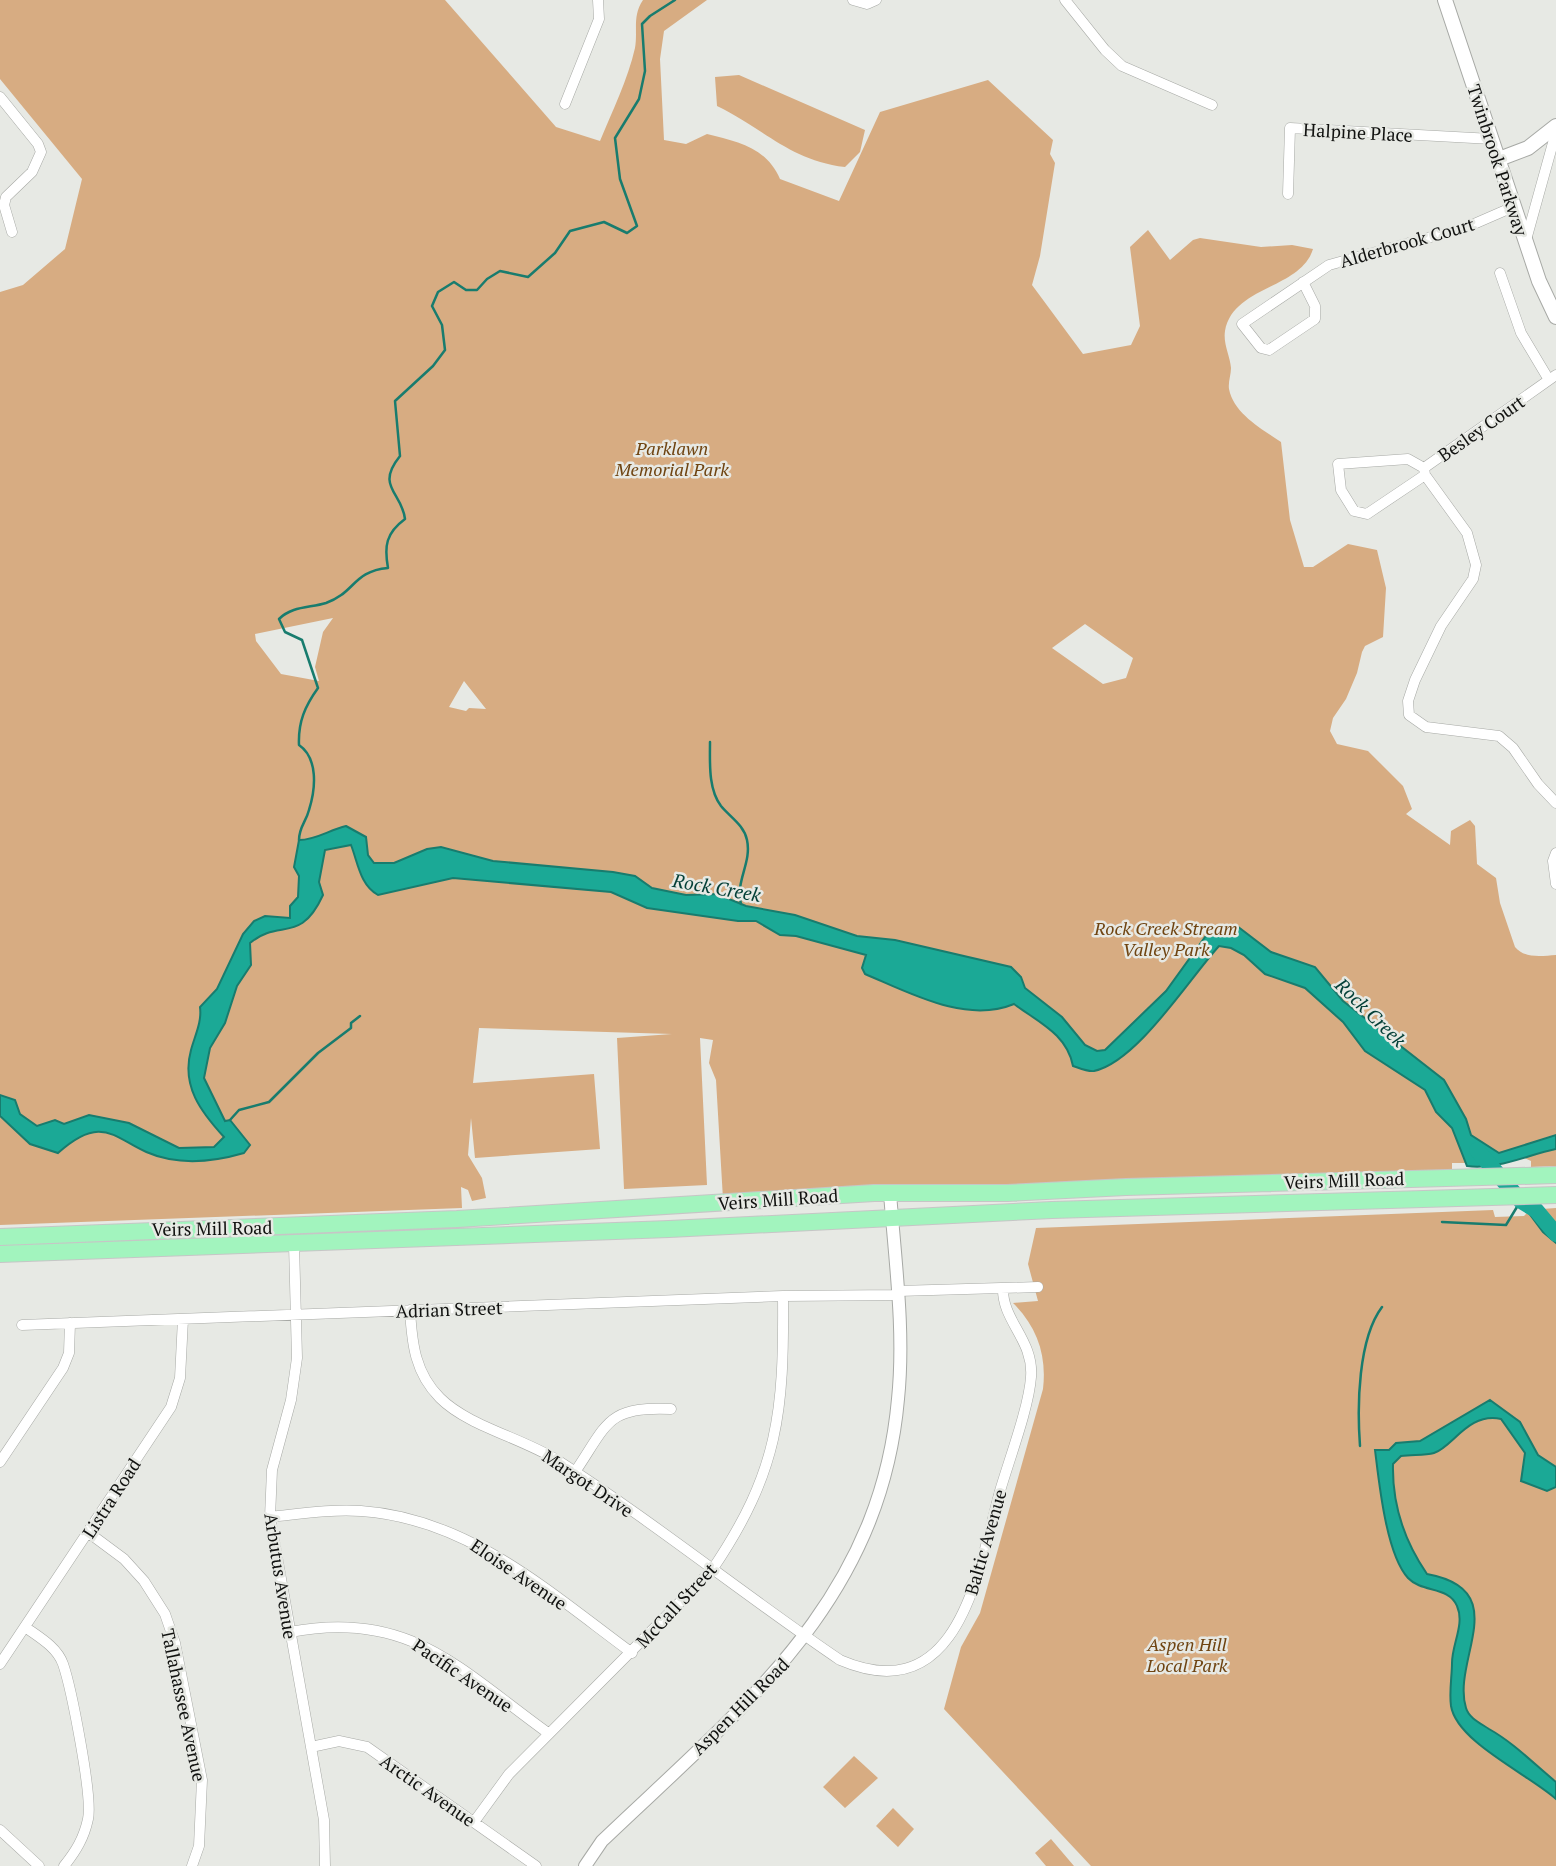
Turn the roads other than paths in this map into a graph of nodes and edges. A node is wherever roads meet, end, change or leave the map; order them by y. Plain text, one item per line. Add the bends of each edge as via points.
1 (598, 0) edge
2 (853, 0) edge
3 (876, 0) edge
4 (1065, 0) edge
5 (1446, 0) edge
6 (0, 97) edge
7 (565, 104) dead end
8 (1213, 105) dead end
9 (1555, 133) edge
10 (1492, 139) junction
11 (1500, 164) junction
12 (1288, 194) dead end
13 (1513, 206) junction
14 (12, 232) dead end
15 (1526, 242) junction
16 (1500, 274) dead end
17 (1303, 282) junction
18 (1556, 317) edge
19 (1553, 377) edge
20 (1424, 471) junction
21 (1556, 803) edge
22 (1556, 853) edge
23 (1556, 884) edge
24 (1556, 1175) edge
25 (890, 1193) junction
26 (1550, 1196) edge
27 (892, 1220) junction
28 (242, 1228) junction
29 (37, 1235) junction
30 (0, 1237) edge
31 (294, 1244) junction
32 (242, 1246) junction
33 (38, 1253) junction
34 (0, 1254) edge
35 (1038, 1287) dead end
36 (1003, 1288) junction
37 (898, 1292) junction
38 (783, 1296) junction
39 (410, 1310) junction
40 (296, 1314) junction
41 (183, 1319) junction
42 (70, 1323) junction
43 (22, 1325) dead end
44 (671, 1409) dead end
45 (0, 1462) edge
46 (575, 1472) junction
47 (270, 1517) junction
48 (89, 1533) junction
49 (712, 1570) junction
50 (25, 1627) junction
51 (290, 1632) junction
52 (806, 1636) junction
53 (632, 1653) junction
54 (0, 1664) edge
55 (548, 1733) junction
56 (311, 1746) junction
57 (474, 1822) junction
58 (0, 1830) edge
59 (39, 1866) edge
60 (64, 1866) edge
61 (192, 1866) edge
62 (325, 1866) edge
63 (536, 1866) edge
64 (585, 1866) edge

1 - 7 street via 600,19
2 - 3 street via 867,4
4 - 8 street via 1122,66
5 - 10 main road, Twinbrook Parkway
6 - 14 street via 41,152 32,172 6,197
9 - 11 main road via 1533,156
9 - 15 street
10 - 11 main road, Twinbrook Parkway
10 - 12 street, Halpine Place via 1290,128
11 - 13 main road, Twinbrook Parkway
13 - 15 main road, Twinbrook Parkway
13 - 17 street, Alderbrook Court via 1467,227 1328,265
15 - 18 main road, Twinbrook Parkway
16 - 19 street, Besley Court via 1521,333
17 - 17 street, Alderbrook Court via 1315,306 1315,319 1269,350 1261,348 1242,324
19 - 20 street, Besley Court
20 - 20 street, Besley Court via 1408,459 1338,464 1341,490 1354,511 1367,514
20 - 21 street via 1467,533 1476,565 1473,579 1441,626 1415,680 1409,715 1426,727 1499,736
22 - 23 street
24 - 25 main road, Veirs Mill Road via 1126,1186 1007,1194
25 - 27 street, Aspen Hill Road
25 - 28 main road, Veirs Mill Road
26 - 27 main road, Veirs Mill Road via 1052,1210
27 - 31 main road, Veirs Mill Road
27 - 37 street, Aspen Hill Road
28 - 29 main road, Veirs Mill Road
28 - 32 main road
29 - 30 main road, Veirs Mill Road
29 - 33 main road
31 - 32 main road, Veirs Mill Road
31 - 40 street, Arbutus Avenue
32 - 33 main road, Veirs Mill Road
33 - 34 main road, Veirs Mill Road
35 - 36 street, Adrian Street
36 - 37 street, Adrian Street
36 - 52 street, Baltic Avenue via 1003,1304 1024,1338 1031,1379 962,1619 928,1659 898,1670 858,1667
37 - 38 street, Adrian Street via 884,1296
37 - 52 street, Aspen Hill Road via 898,1399 883,1480 848,1569
38 - 39 street, Adrian Street
38 - 49 street, McCall Street via 784,1373 774,1442 749,1510
39 - 40 street, Adrian Street
39 - 46 street, Margot Drive via 416,1362 441,1400
40 - 41 street, Adrian Street
40 - 47 street, Arbutus Avenue via 297,1358 272,1470
41 - 42 street, Adrian Street
41 - 48 street, Listra Road via 180,1378 171,1407
42 - 43 street, Adrian Street
42 - 45 street via 69,1353 63,1368
44 - 46 street via 639,1408 617,1415
46 - 49 street, Margot Drive
47 - 51 street, Arbutus Avenue
47 - 53 street, Eloise Avenue via 361,1511 438,1527 496,1554
48 - 50 street, Listra Road
48 - 61 street, Tallahassee Avenue via 144,1581 175,1643 202,1780 199,1846
49 - 52 street, Margot Drive
49 - 53 street, McCall Street
50 - 54 street, Listra Road
50 - 60 street via 46,1641 63,1664 89,1795 89,1817 79,1847
51 - 55 street, Pacific Avenue via 345,1625 408,1637 438,1653
51 - 56 street, Arbutus Avenue
52 - 64 street, Aspen Hill Road via 772,1678 602,1841
53 - 55 street, McCall Street
55 - 57 street, McCall Street via 509,1774
56 - 57 street, Arctic Avenue via 339,1741 368,1747
56 - 62 street, Arbutus Avenue via 324,1820
57 - 63 street, Arctic Avenue
58 - 59 street

